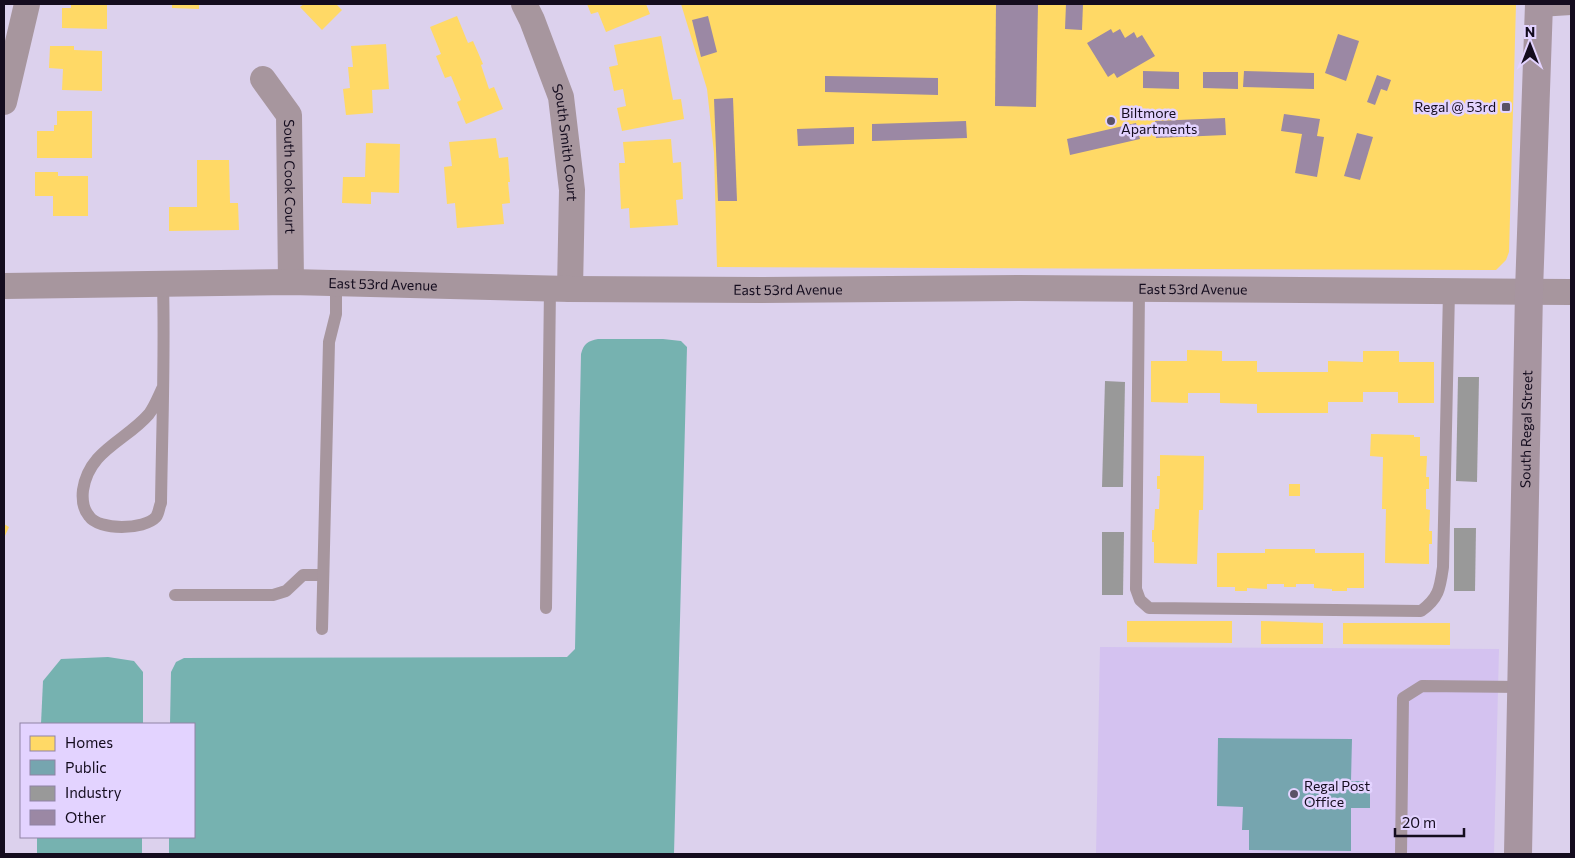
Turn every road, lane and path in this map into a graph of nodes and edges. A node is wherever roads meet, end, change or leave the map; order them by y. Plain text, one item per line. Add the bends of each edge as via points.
1 (27, 4) edge
2 (524, 4) edge
3 (1539, 8) edge
4 (1571, 9) edge
5 (263, 80) dead end
6 (4, 102) edge
7 (292, 282) junction
8 (164, 284) junction
9 (336, 284) junction
10 (4, 286) edge
11 (560, 288) junction
12 (1139, 290) junction
13 (1449, 291) junction
14 (1529, 291) junction
15 (1571, 292) edge
16 (164, 387) junction
17 (323, 575) junction
18 (175, 596) dead end
19 (546, 608) dead end
20 (322, 629) dead end
21 (1522, 687) junction
22 (1401, 854) edge
23 (1518, 854) edge

1 - 6 street
2 - 11 street, South Smith Court via 561,97 572,190
3 - 4 lane
3 - 14 main road, South Regal Street
5 - 7 street, South Cook Court via 289,114
7 - 8 street, East 53rd Avenue
7 - 9 street, East 53rd Avenue
8 - 10 street, East 53rd Avenue
8 - 16 lane
9 - 11 street, East 53rd Avenue
9 - 17 lane via 336,314 329,342
11 - 12 street, East 53rd Avenue
11 - 19 lane
12 - 13 street, East 53rd Avenue
12 - 13 lane via 1136,589 1140,600 1149,608 1421,611 1433,602 1441,585 1443,566
13 - 14 street, East 53rd Avenue
14 - 15 street, East 53rd Avenue
14 - 21 main road, South Regal Street
16 - 16 lane via 161,502 157,516 146,525 102,524 89,517 84,506 83,490 91,468 104,450 132,431 150,412
17 - 18 lane via 302,575 286,591 273,595
17 - 20 lane
21 - 22 lane via 1422,686 1404,698
21 - 23 main road, South Regal Street

